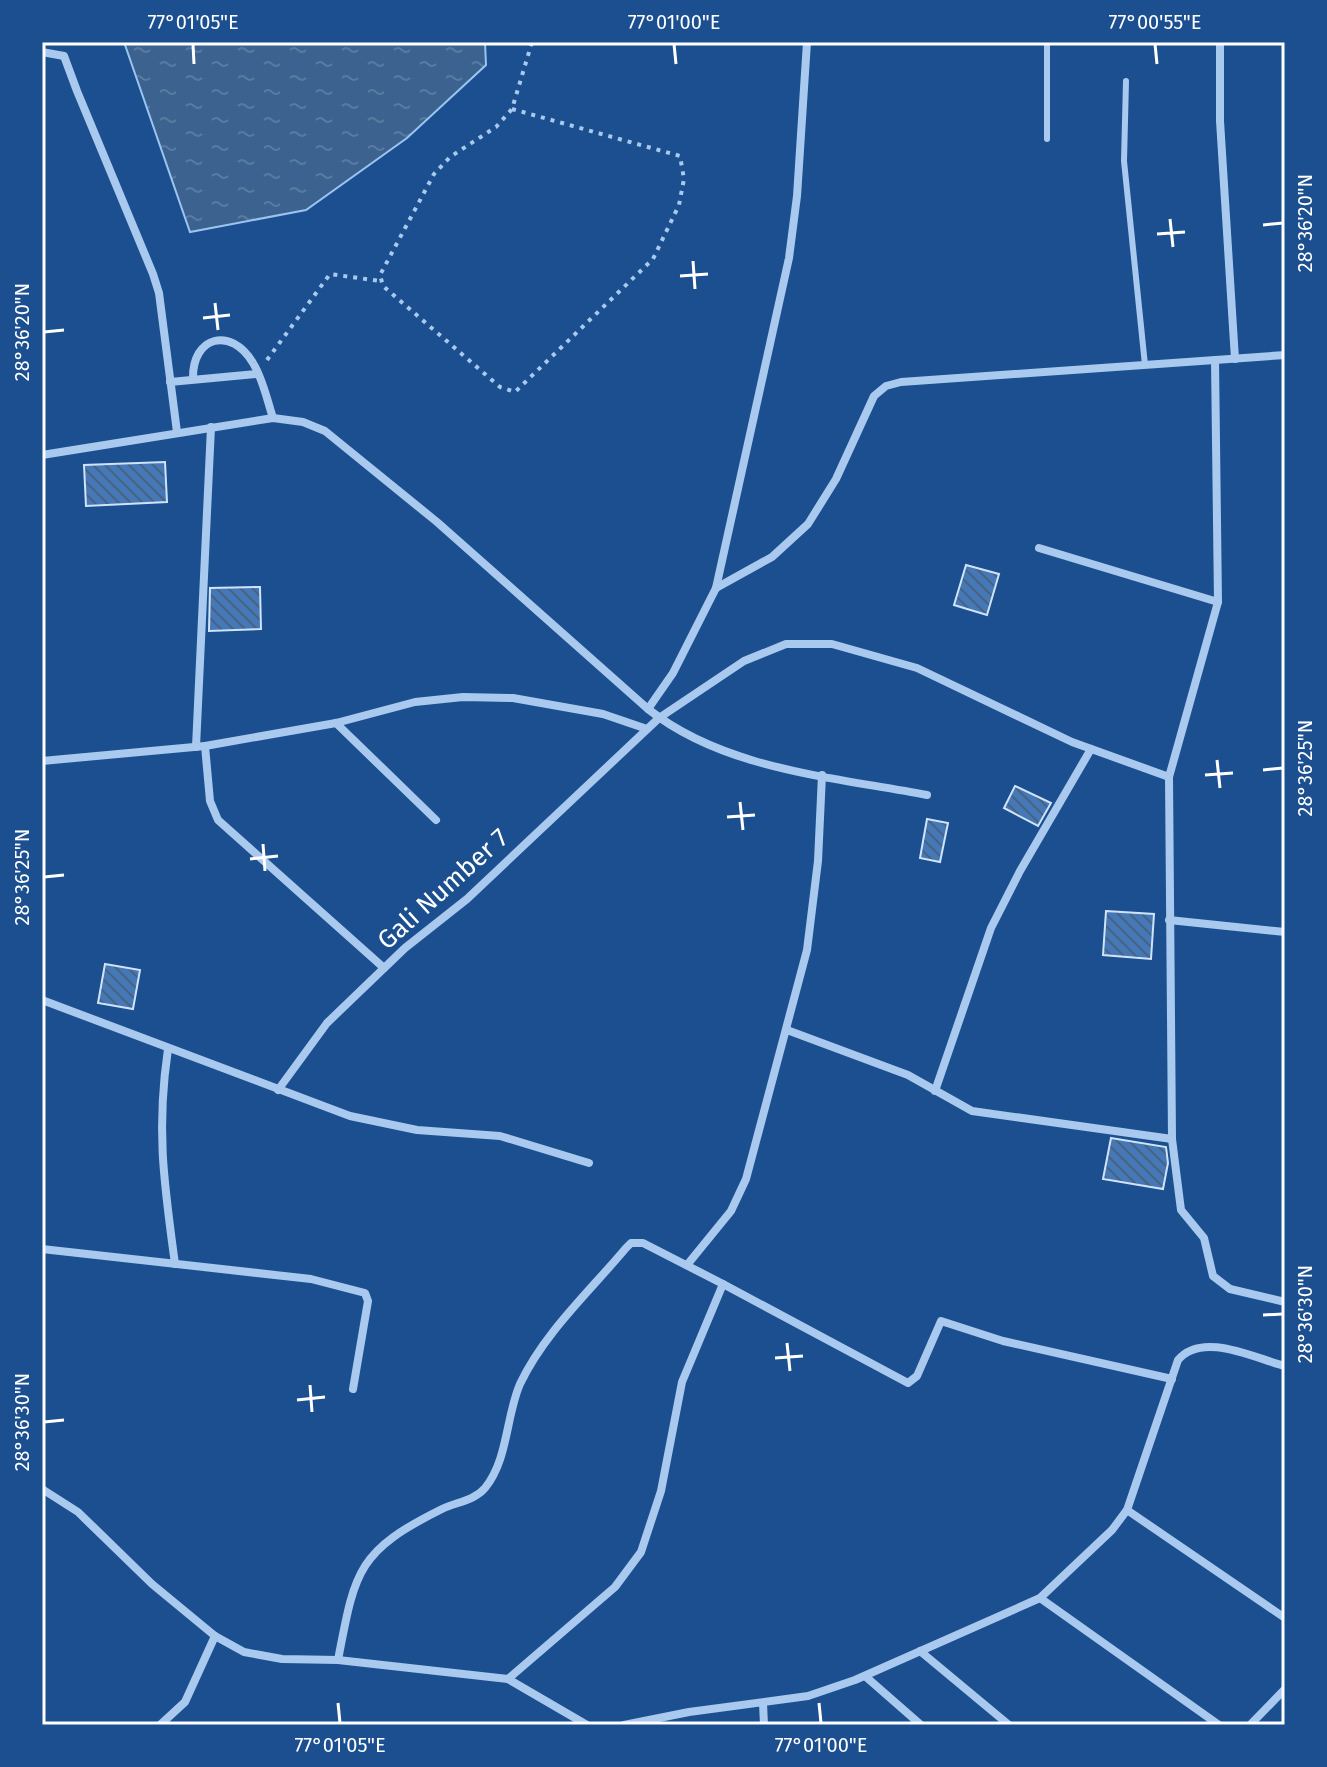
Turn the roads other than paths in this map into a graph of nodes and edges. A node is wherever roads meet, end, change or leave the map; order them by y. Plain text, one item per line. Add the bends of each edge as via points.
1 (807, 42) edge
2 (1047, 42) edge
3 (1220, 42) edge
4 (42, 52) edge
5 (1126, 81) dead end
6 (1047, 139) dead end
7 (1285, 355) edge
8 (1235, 359) junction
9 (1215, 360) junction
10 (1145, 365) junction
11 (257, 374) junction
12 (193, 379) junction
13 (170, 382) junction
14 (273, 418) junction
15 (211, 427) junction
16 (177, 432) junction
17 (42, 455) edge
18 (1039, 548) dead end
19 (716, 588) junction
20 (1218, 602) junction
21 (648, 709) junction
22 (659, 718) junction
23 (336, 723) junction
24 (647, 729) junction
25 (201, 747) junction
26 (1091, 749) junction
27 (42, 761) edge
28 (822, 775) junction
29 (1169, 777) junction
30 (927, 795) dead end
31 (436, 820) dead end
32 (1169, 920) junction
33 (1285, 932) edge
34 (384, 968) junction
35 (42, 1000) edge
36 (787, 1030) junction
37 (168, 1049) junction
38 (278, 1090) junction
39 (935, 1091) junction
40 (1172, 1139) junction
41 (589, 1163) dead end
42 (42, 1249) edge
43 (175, 1264) junction
44 (687, 1265) junction
45 (723, 1284) junction
46 (1285, 1302) edge
47 (1285, 1366) edge
48 (1172, 1379) junction
49 (353, 1389) dead end
50 (42, 1489) edge
51 (1127, 1510) junction
52 (1040, 1598) junction
53 (1285, 1618) edge
54 (215, 1636) junction
55 (920, 1651) junction
56 (338, 1660) junction
57 (865, 1676) junction
58 (508, 1679) junction
59 (1285, 1689) edge
60 (763, 1703) junction
61 (160, 1725) edge
62 (587, 1725) edge
63 (624, 1725) edge
64 (764, 1725) edge
65 (921, 1725) edge
66 (1009, 1725) edge
67 (1219, 1725) edge
68 (1250, 1725) edge

1 - 19 street via 789,258
2 - 6 lane
3 - 8 street
4 - 13 street via 64,56 70,64 153,274
5 - 10 lane via 1124,161
7 - 8 street
8 - 9 street
9 - 10 street
9 - 20 street
10 - 19 street via 886,386 874,396 836,479 808,524 772,557
11 - 12 street
11 - 12 street via 241,348 219,340 197,353
11 - 14 street
12 - 13 street
13 - 16 street
14 - 15 street
14 - 21 street via 325,431 437,522
15 - 16 street
15 - 25 street
16 - 17 street
18 - 20 street
19 - 21 street via 673,673
20 - 29 street
21 - 22 street
22 - 24 street, Gali Number 7
22 - 26 street, Gali Number 7 via 744,661 786,644 832,644 917,668
22 - 28 street via 681,733 756,762
23 - 24 street via 415,702 463,697 603,714
23 - 25 street
23 - 31 street
24 - 34 street, Gali Number 7 via 467,899
25 - 27 street
25 - 34 street via 218,820
26 - 29 street, Gali Number 7
26 - 39 street via 991,928
28 - 30 street
28 - 36 street via 807,950
29 - 32 street
32 - 33 street
32 - 40 street
34 - 38 street, Gali Number 7 via 327,1023
35 - 37 street
36 - 39 street via 908,1075
36 - 44 street via 746,1179 731,1211
37 - 38 street
37 - 43 street via 160,1156
38 - 41 street via 387,1125 500,1136
39 - 40 street via 990,1115
40 - 46 street via 1181,1210 1204,1238 1213,1276 1230,1289
42 - 43 street
43 - 49 street via 311,1279 365,1293
44 - 45 street
44 - 56 street via 643,1243 626,1248 532,1363 520,1385 497,1466 483,1490 403,1528 374,1550 360,1570
45 - 48 street via 908,1383 917,1376 941,1321 1003,1341
45 - 58 street via 682,1382 661,1491 641,1552 615,1587
47 - 48 street via 1198,1346 1185,1351
48 - 51 street
50 - 54 street via 78,1512
51 - 52 street
51 - 53 street
52 - 55 street
52 - 67 street
54 - 56 street via 244,1652
54 - 61 street via 185,1702
55 - 57 street
55 - 66 street
56 - 58 street
57 - 60 street via 808,1696
57 - 65 street
58 - 62 street
59 - 68 street
60 - 63 street
60 - 64 street

